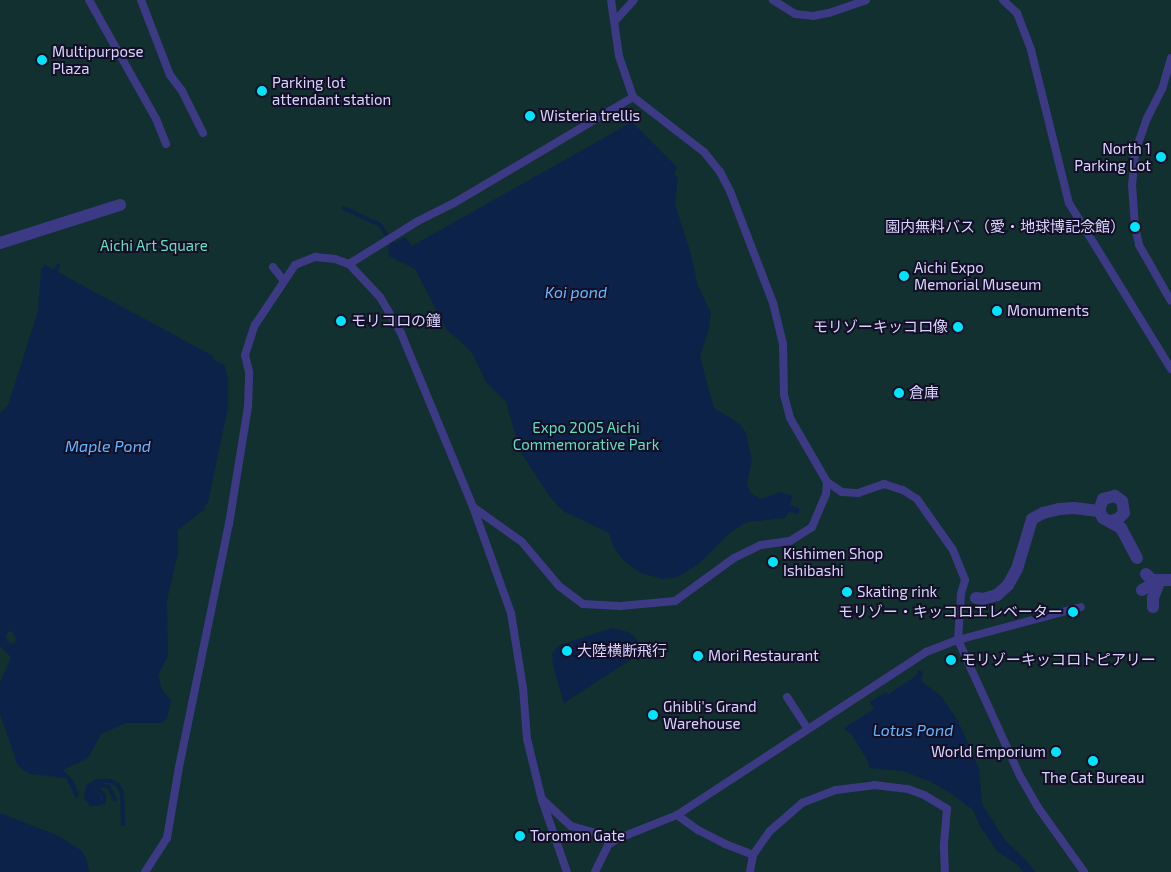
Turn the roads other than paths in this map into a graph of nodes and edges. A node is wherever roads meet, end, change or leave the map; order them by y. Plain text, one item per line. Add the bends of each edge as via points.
1 (89, 0) edge
2 (141, 0) edge
3 (611, 0) edge
4 (634, 0) edge
5 (773, 0) edge
6 (866, 0) edge
7 (1003, 0) edge
8 (615, 21) junction
9 (1171, 58) edge
10 (633, 97) junction
11 (203, 133) dead end
12 (166, 144) dead end
13 (120, 205) dead end
14 (0, 243) edge
15 (349, 264) junction
16 (273, 267) dead end
17 (283, 280) junction
18 (1171, 301) edge
19 (1171, 369) edge
20 (827, 482) junction
21 (1099, 504) junction
22 (473, 507) junction
23 (1110, 521) junction
24 (1137, 558) dead end
25 (1146, 574) dead end
26 (1165, 580) edge
27 (1142, 590) dead end
28 (961, 594) junction
29 (976, 598) joint
30 (1081, 607) dead end
31 (1153, 607) dead end
32 (958, 640) junction
33 (787, 697) dead end
34 (808, 729) junction
35 (542, 800) junction
36 (677, 814) junction
37 (616, 839) junction
38 (754, 855) junction
39 (146, 872) edge
40 (567, 872) edge
41 (595, 872) edge
42 (750, 872) edge
43 (945, 872) edge
44 (1084, 872) edge

1 - 12 lane via 156,119
2 - 11 lane via 170,75 182,91
3 - 8 lane
4 - 8 lane
5 - 6 lane via 795,14 814,16
7 - 19 lane via 1017,13 1030,50 1069,202
8 - 10 lane via 619,56
9 - 18 lane via 1162,89 1135,152 1132,185 1139,245
10 - 15 lane
10 - 20 lane via 704,152 730,191 774,303 783,344 784,395 790,418
13 - 14 street
15 - 17 lane via 314,257 295,265
15 - 22 lane via 380,297 401,333
16 - 17 lane
17 - 39 lane via 256,325 245,355 250,372 248,407 229,524 167,838
20 - 22 lane via 826,494 812,527 790,541 761,545 734,558 676,601 620,606 583,604 559,586 522,542
20 - 28 lane via 842,492 858,493 884,484 917,498 953,550 965,580
21 - 23 street via 1103,518
21 - 23 street via 1110,496 1122,501 1124,513
21 - 29 street via 1043,513 1032,519 1017,569 1008,585 997,595
22 - 35 lane via 511,613 527,739
23 - 24 street via 1121,528
25 - 26 street via 1152,580
26 - 27 street
26 - 31 street via 1153,598
28 - 29 lane
28 - 32 lane
30 - 32 lane
32 - 34 lane via 926,652
32 - 44 lane via 1020,776
33 - 34 lane
34 - 36 lane
35 - 37 lane via 571,826
35 - 40 lane
36 - 37 lane
36 - 38 lane via 698,830
37 - 41 lane via 608,845
38 - 42 lane
38 - 43 lane via 770,831 802,803 853,786 891,786 924,794 947,808

